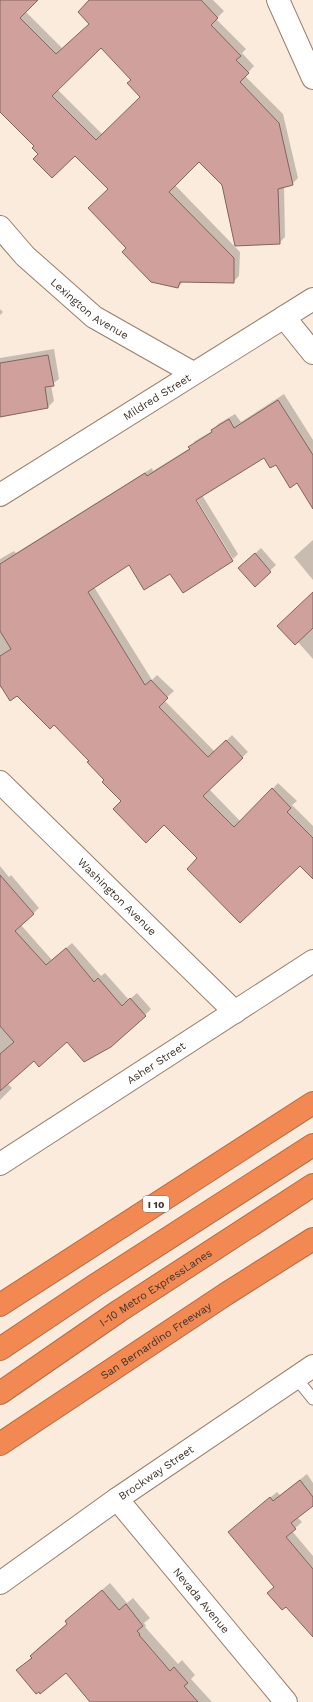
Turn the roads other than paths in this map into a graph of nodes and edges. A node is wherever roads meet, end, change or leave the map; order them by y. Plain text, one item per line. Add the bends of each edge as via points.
1 (278, 0) edge
2 (313, 78) edge
3 (0, 228) edge
4 (313, 298) edge
5 (284, 317) junction
6 (313, 353) edge
7 (193, 374) junction
8 (0, 495) edge
9 (0, 782) edge
10 (313, 961) edge
11 (235, 1012) junction
12 (313, 1103) edge
13 (313, 1145) edge
14 (0, 1164) edge
15 (313, 1186) edge
16 (313, 1239) edge
17 (0, 1305) edge
18 (0, 1349) edge
19 (304, 1372) edge
20 (0, 1393) edge
21 (313, 1399) edge
22 (0, 1444) edge
23 (117, 1499) junction
24 (0, 1583) edge
25 (286, 1702) edge

1 - 2 street
3 - 7 street, Lexington Avenue via 25,256 94,317
4 - 5 street, Mildred Street
5 - 6 street
5 - 7 street, Mildred Street
7 - 8 street, Mildred Street
9 - 11 street, Washington Avenue
10 - 11 street, Asher Street
11 - 14 street, Asher Street
12 - 17 highway, I 10
13 - 18 highway
15 - 20 highway, I-10 Metro ExpressLanes via 119,1311
16 - 22 highway, San Bernardino Freeway
19 - 21 lane
19 - 23 street, Brockway Street
23 - 24 street, Brockway Street
23 - 25 street, Nevada Avenue

